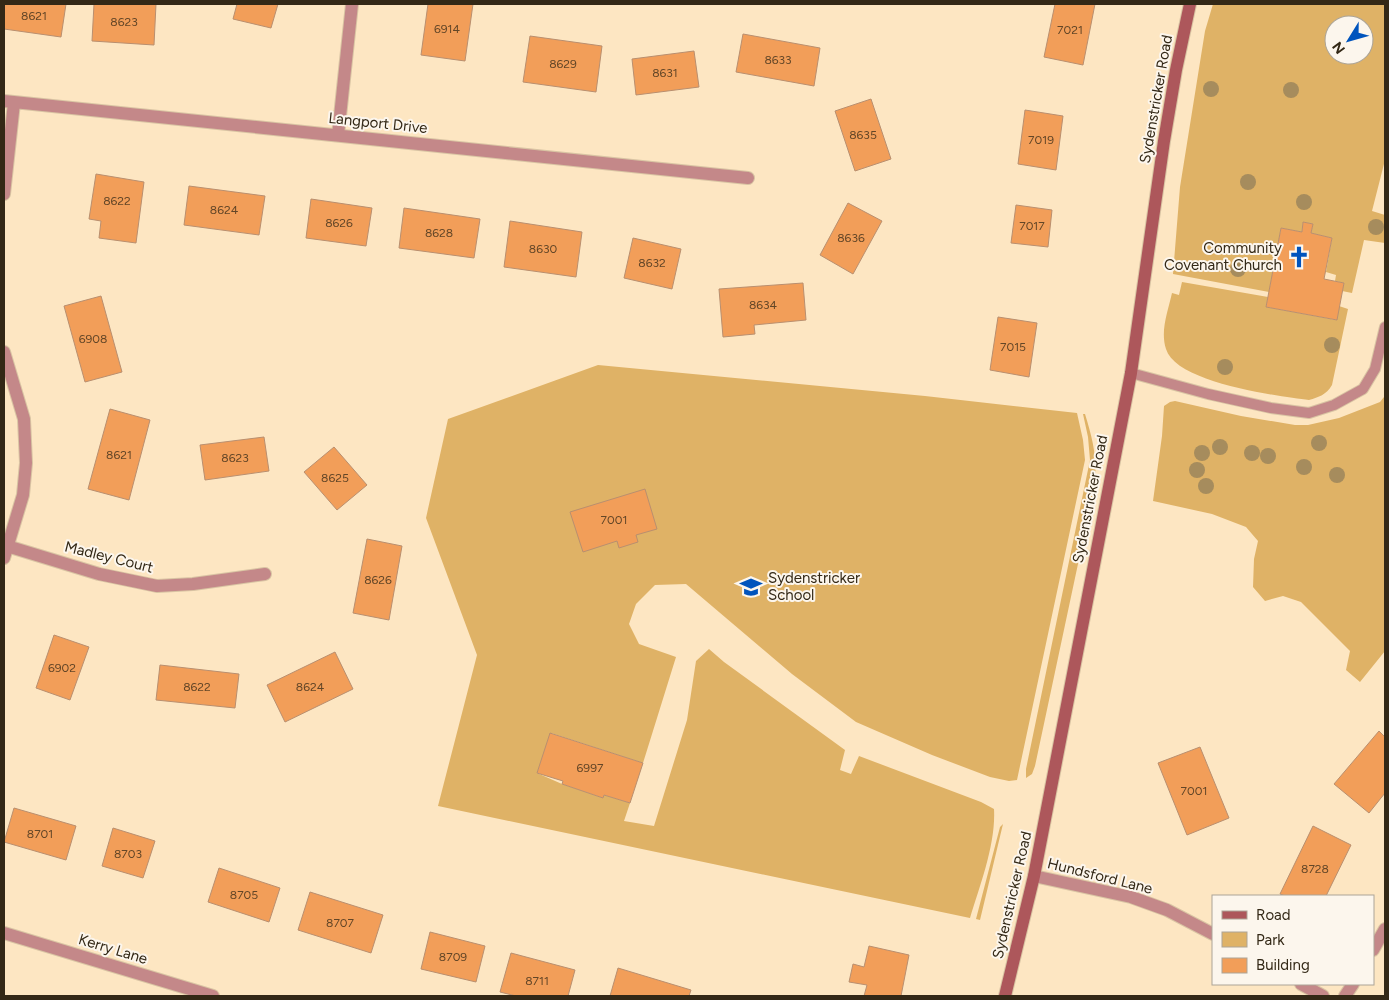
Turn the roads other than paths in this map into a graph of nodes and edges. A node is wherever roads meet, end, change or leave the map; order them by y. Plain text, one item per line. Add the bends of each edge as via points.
1 (352, 4) edge
2 (1190, 4) edge
3 (9, 102) edge
4 (338, 135) junction
5 (748, 178) dead end
6 (4, 194) edge
7 (1385, 327) edge
8 (4, 352) edge
9 (1131, 372) junction
10 (6, 552) edge
11 (264, 574) dead end
12 (1034, 876) junction
13 (1385, 929) edge
14 (4, 933) edge
15 (1212, 933) edge
16 (1374, 948) edge
17 (1303, 985) edge
18 (1352, 985) edge
19 (213, 996) edge
20 (1005, 996) edge
21 (1323, 996) edge
22 (1345, 996) edge

1 - 4 street
2 - 9 main road, Sydenstricker Road via 1164,141
3 - 4 street, Langport Drive
3 - 6 street
4 - 5 street, Langport Drive
7 - 9 lane via 1375,369 1363,389 1334,406 1309,413 1235,400
8 - 10 street via 24,419 26,463 23,495
9 - 12 main road, Sydenstricker Road
10 - 11 street, Madley Court via 157,586
12 - 15 street, Hundsford Lane via 1131,897 1167,910
12 - 20 main road, Sydenstricker Road
13 - 16 street
14 - 19 street, Kerry Lane
17 - 21 street
18 - 22 street

